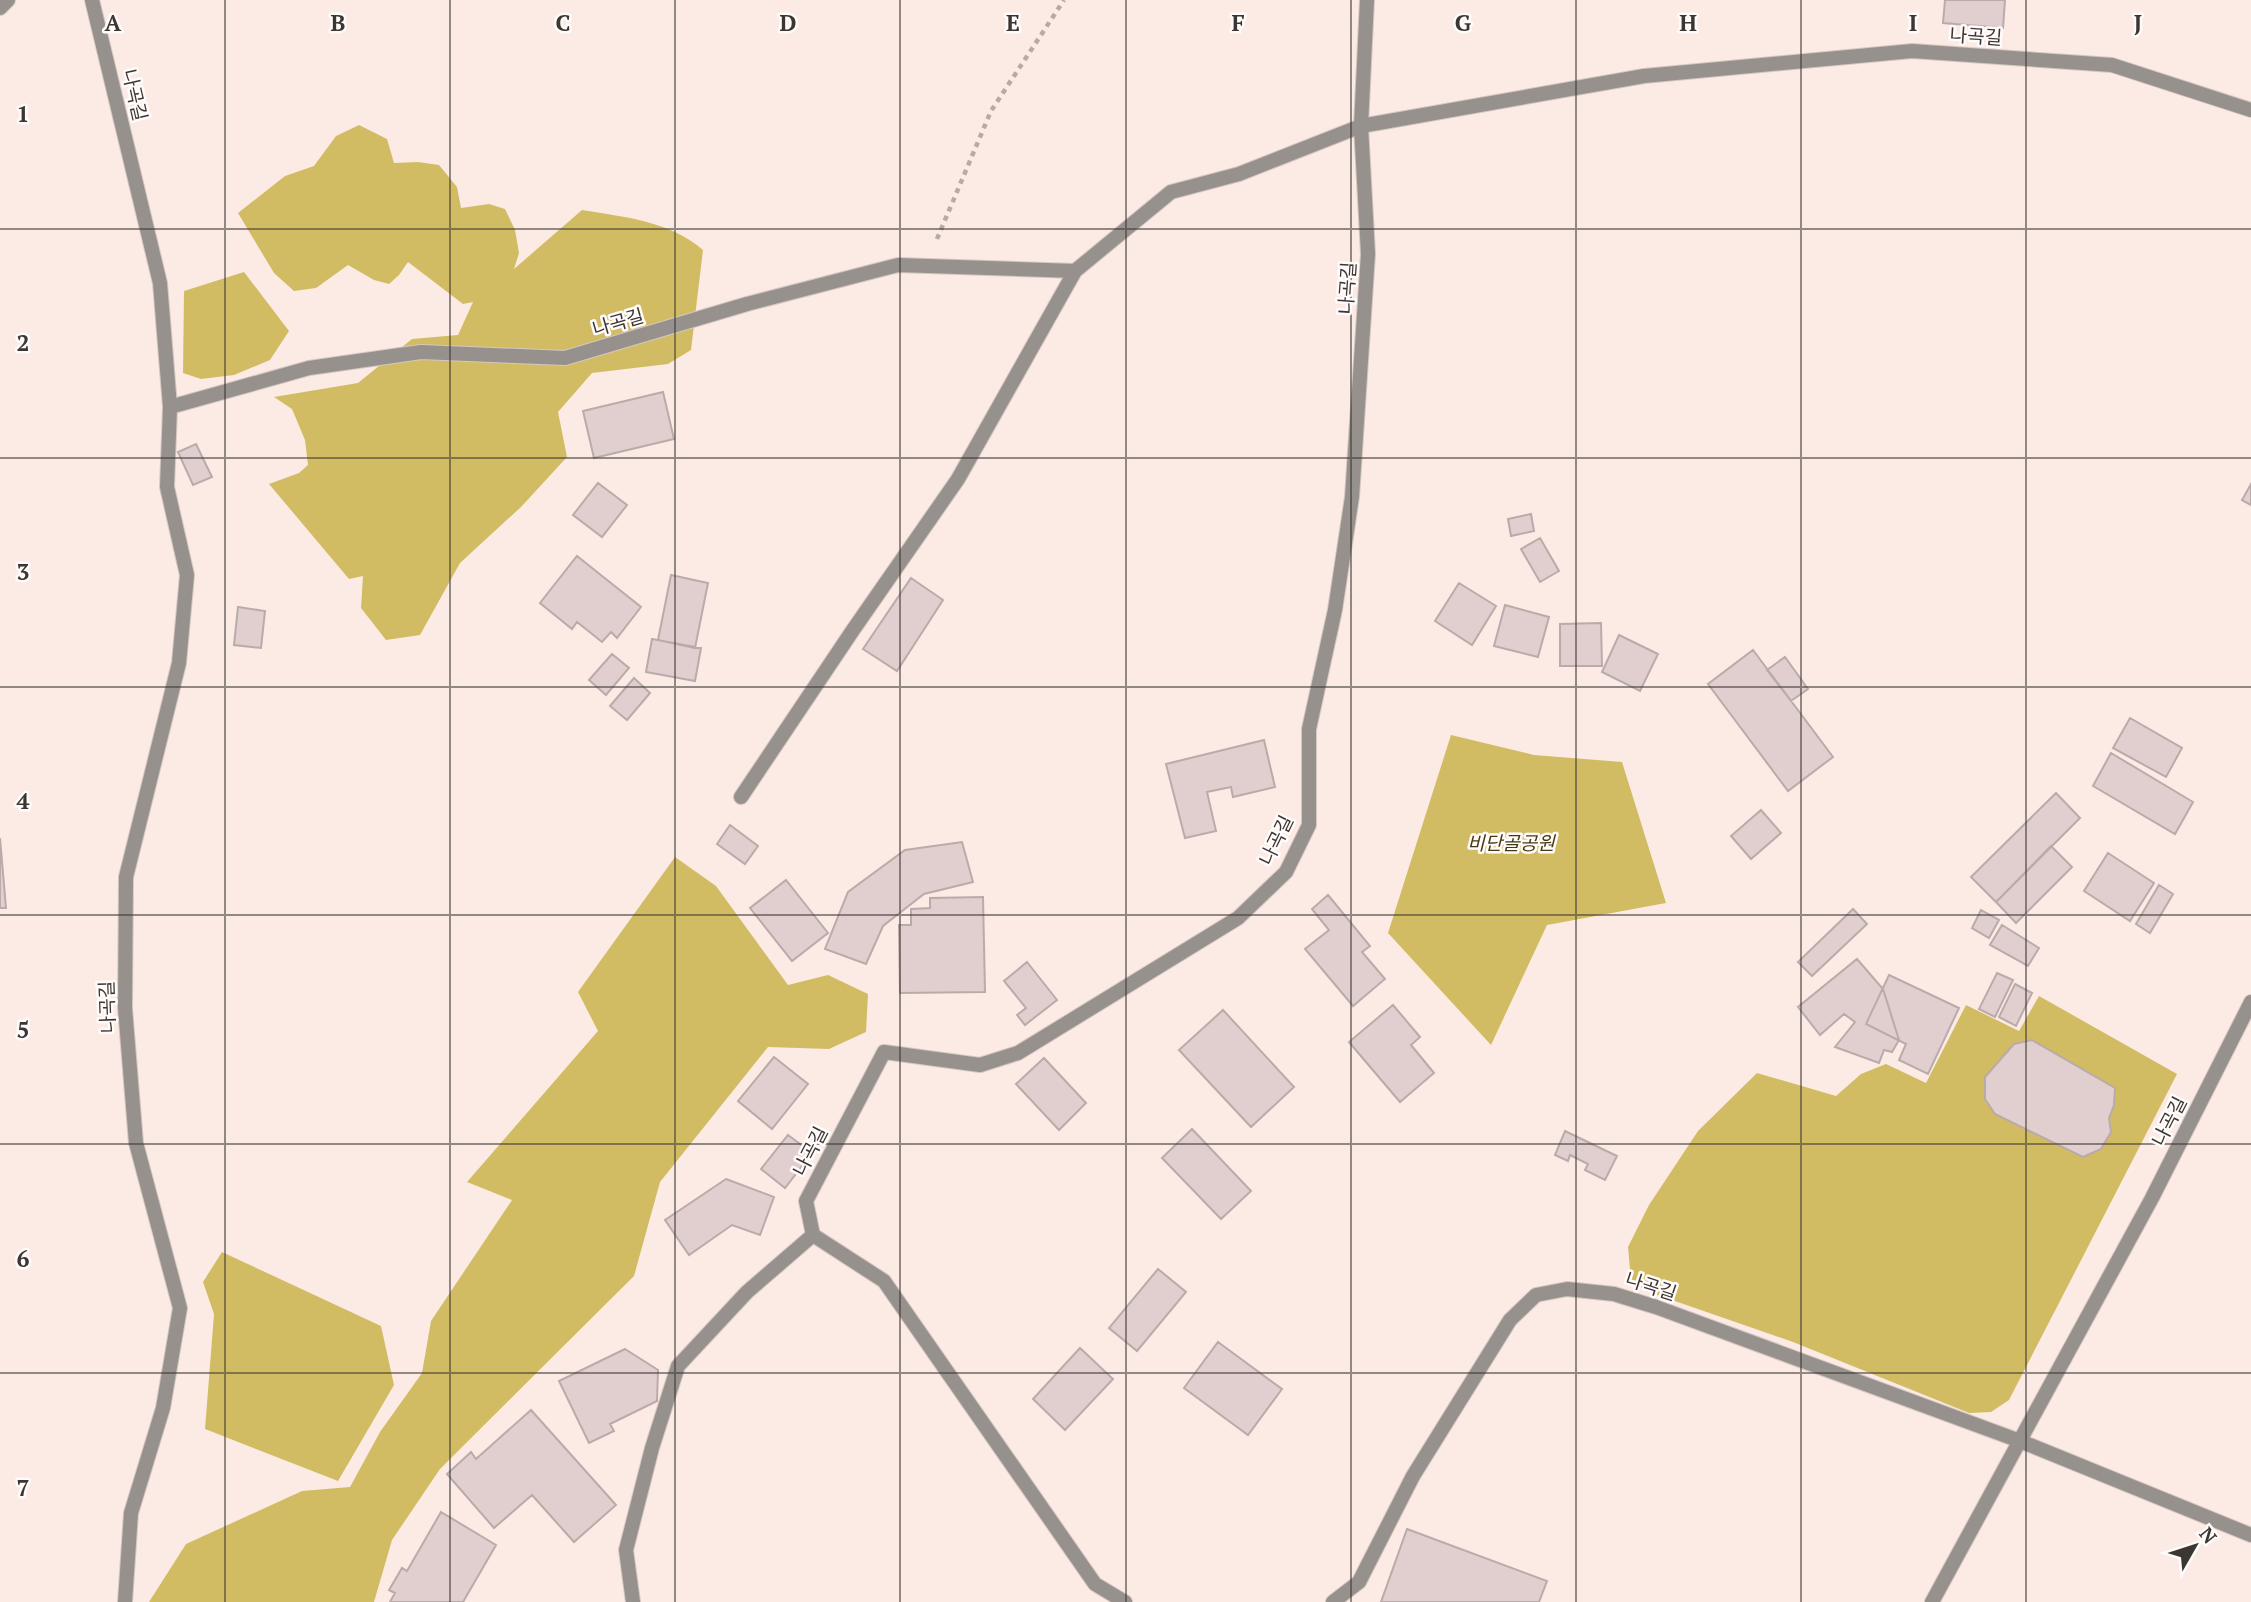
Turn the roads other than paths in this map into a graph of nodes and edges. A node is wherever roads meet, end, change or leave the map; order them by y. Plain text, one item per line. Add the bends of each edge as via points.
1 (8, 0) edge
2 (92, 0) edge
3 (1367, 0) edge
4 (0, 8) edge
5 (2251, 110) edge
6 (1361, 126) junction
7 (1075, 271) junction
8 (170, 407) junction
9 (741, 797) dead end
10 (2251, 1002) edge
11 (813, 1235) junction
12 (2020, 1441) junction
13 (2251, 1535) edge
14 (125, 1602) edge
15 (633, 1602) edge
16 (1125, 1602) edge
17 (1334, 1602) edge
18 (1932, 1602) edge

1 - 4 street
2 - 8 street, 나곡길 via 160,283
3 - 6 street, 나곡길
5 - 6 street, 나곡길 via 2112,65 1912,51 1644,76
6 - 7 street, 나곡길 via 1239,174 1171,192
6 - 11 street, 나곡길 via 1368,254 1352,497 1310,729 1309,825 1286,872 1238,918 1018,1053 981,1065 884,1052 806,1201
7 - 8 street, 나곡길 via 898,265 565,358 421,352 309,368
7 - 9 street, 나곡길 via 958,480
8 - 14 street, 나곡길 via 167,487 187,575 179,663 125,877 125,1008 136,1143 180,1308 163,1408 131,1513
10 - 12 street, 나곡길 via 2152,1198
11 - 15 street via 747,1292 678,1366 626,1550
11 - 16 street via 884,1281 1095,1584
12 - 13 street, 나곡길
12 - 17 street, 나곡길 via 1614,1294 1567,1289 1536,1295 1510,1320 1420,1464 1359,1582
12 - 18 street, 나곡길

